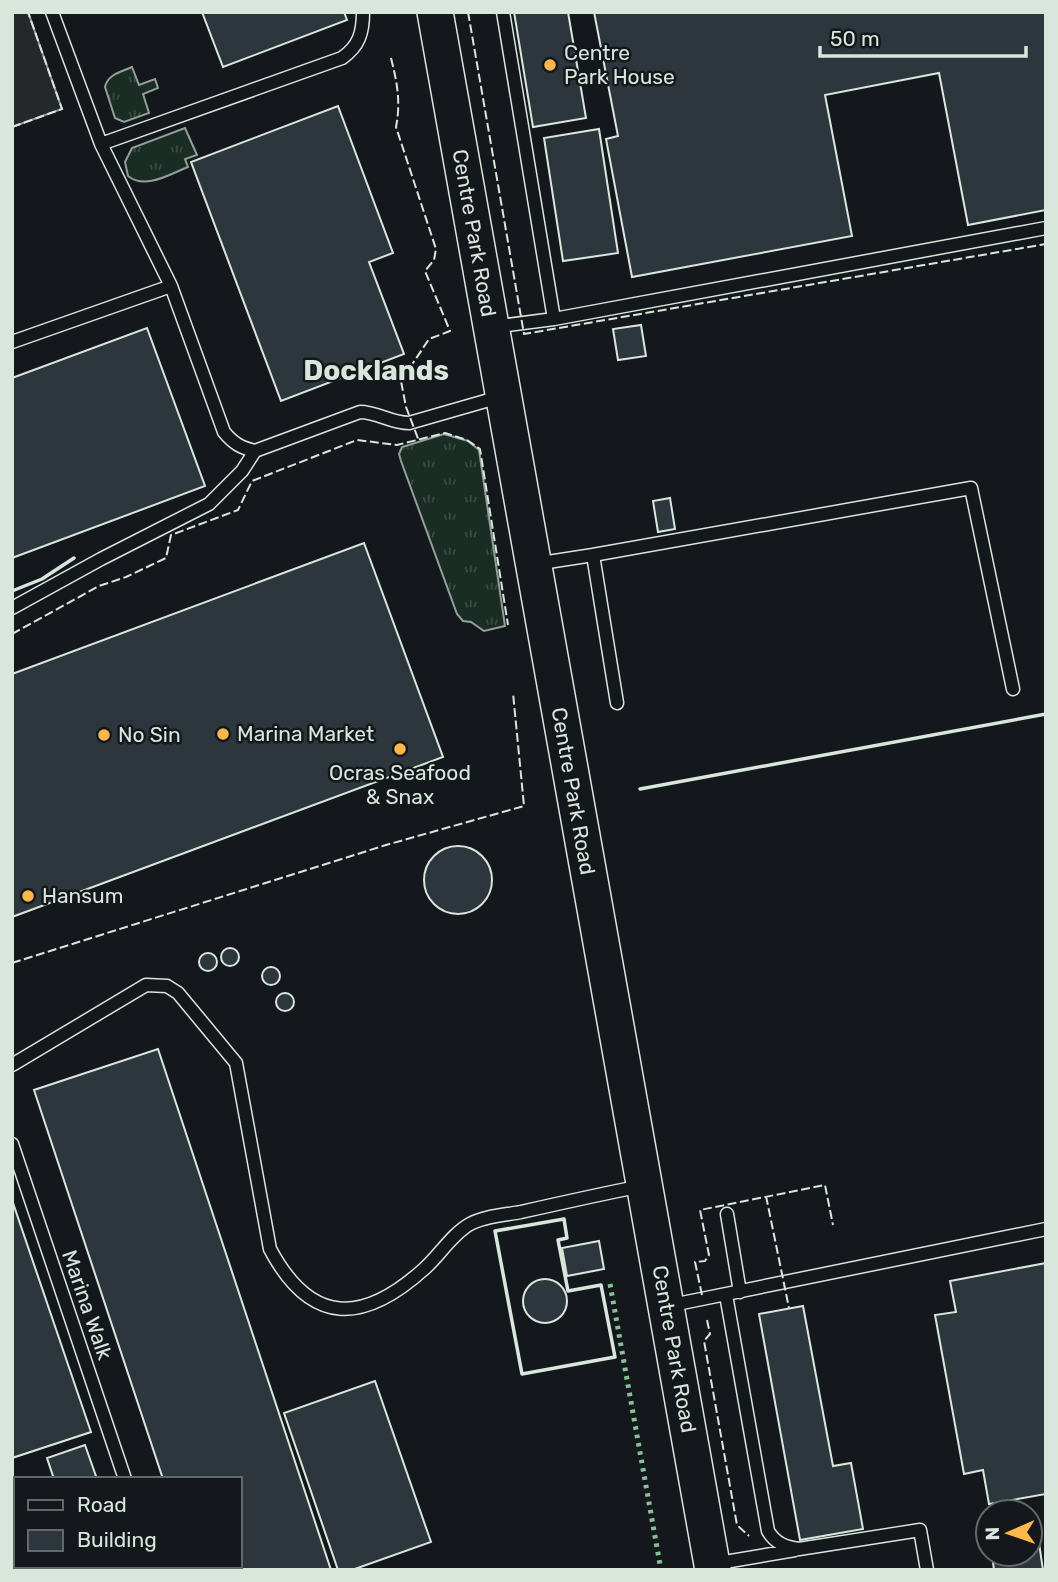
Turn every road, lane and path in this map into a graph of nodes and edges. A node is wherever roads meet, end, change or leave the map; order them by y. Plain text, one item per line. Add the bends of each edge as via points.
1 (52, 12) edge
2 (363, 12) edge
3 (435, 12) edge
4 (503, 12) edge
5 (101, 144) junction
6 (1046, 228) edge
7 (172, 286) junction
8 (554, 319) junction
9 (491, 327) junction
10 (12, 342) edge
11 (503, 396) junction
12 (255, 451) junction
13 (593, 555) junction
14 (534, 565) junction
15 (12, 608) edge
16 (1013, 689) dead end
17 (617, 703) dead end
18 (12, 1065) edge
19 (12, 1144) edge
20 (645, 1185) junction
21 (727, 1214) dead end
22 (1046, 1229) edge
23 (740, 1292) junction
24 (726, 1295) junction
25 (667, 1307) junction
26 (124, 1477) edge
27 (799, 1549) junction
28 (713, 1567) edge
29 (927, 1570) edge

1 - 5 lane
2 - 5 lane via 358,44 342,58
3 - 9 street, Centre Park Road
4 - 8 lane
5 - 7 lane
6 - 8 lane
7 - 10 lane
7 - 12 lane via 224,432 232,442
8 - 9 lane
9 - 11 street, Centre Park Road
11 - 12 lane via 408,423 360,412
11 - 14 street, Centre Park Road
12 - 15 lane via 209,504
13 - 14 lane
13 - 16 lane via 971,488
13 - 17 lane
14 - 20 street, Centre Park Road
18 - 20 lane via 146,985 167,986 178,993 236,1063 271,1249 282,1271 304,1295 345,1310 371,1306 388,1297 425,1269 467,1225
19 - 26 lane, Marina Walk
20 - 25 street, Centre Park Road
21 - 23 lane
22 - 23 lane
23 - 24 lane
24 - 25 lane
24 - 27 lane via 768,1531 774,1540
25 - 28 street, Centre Park Road
27 - 28 lane
27 - 29 lane via 920,1530

